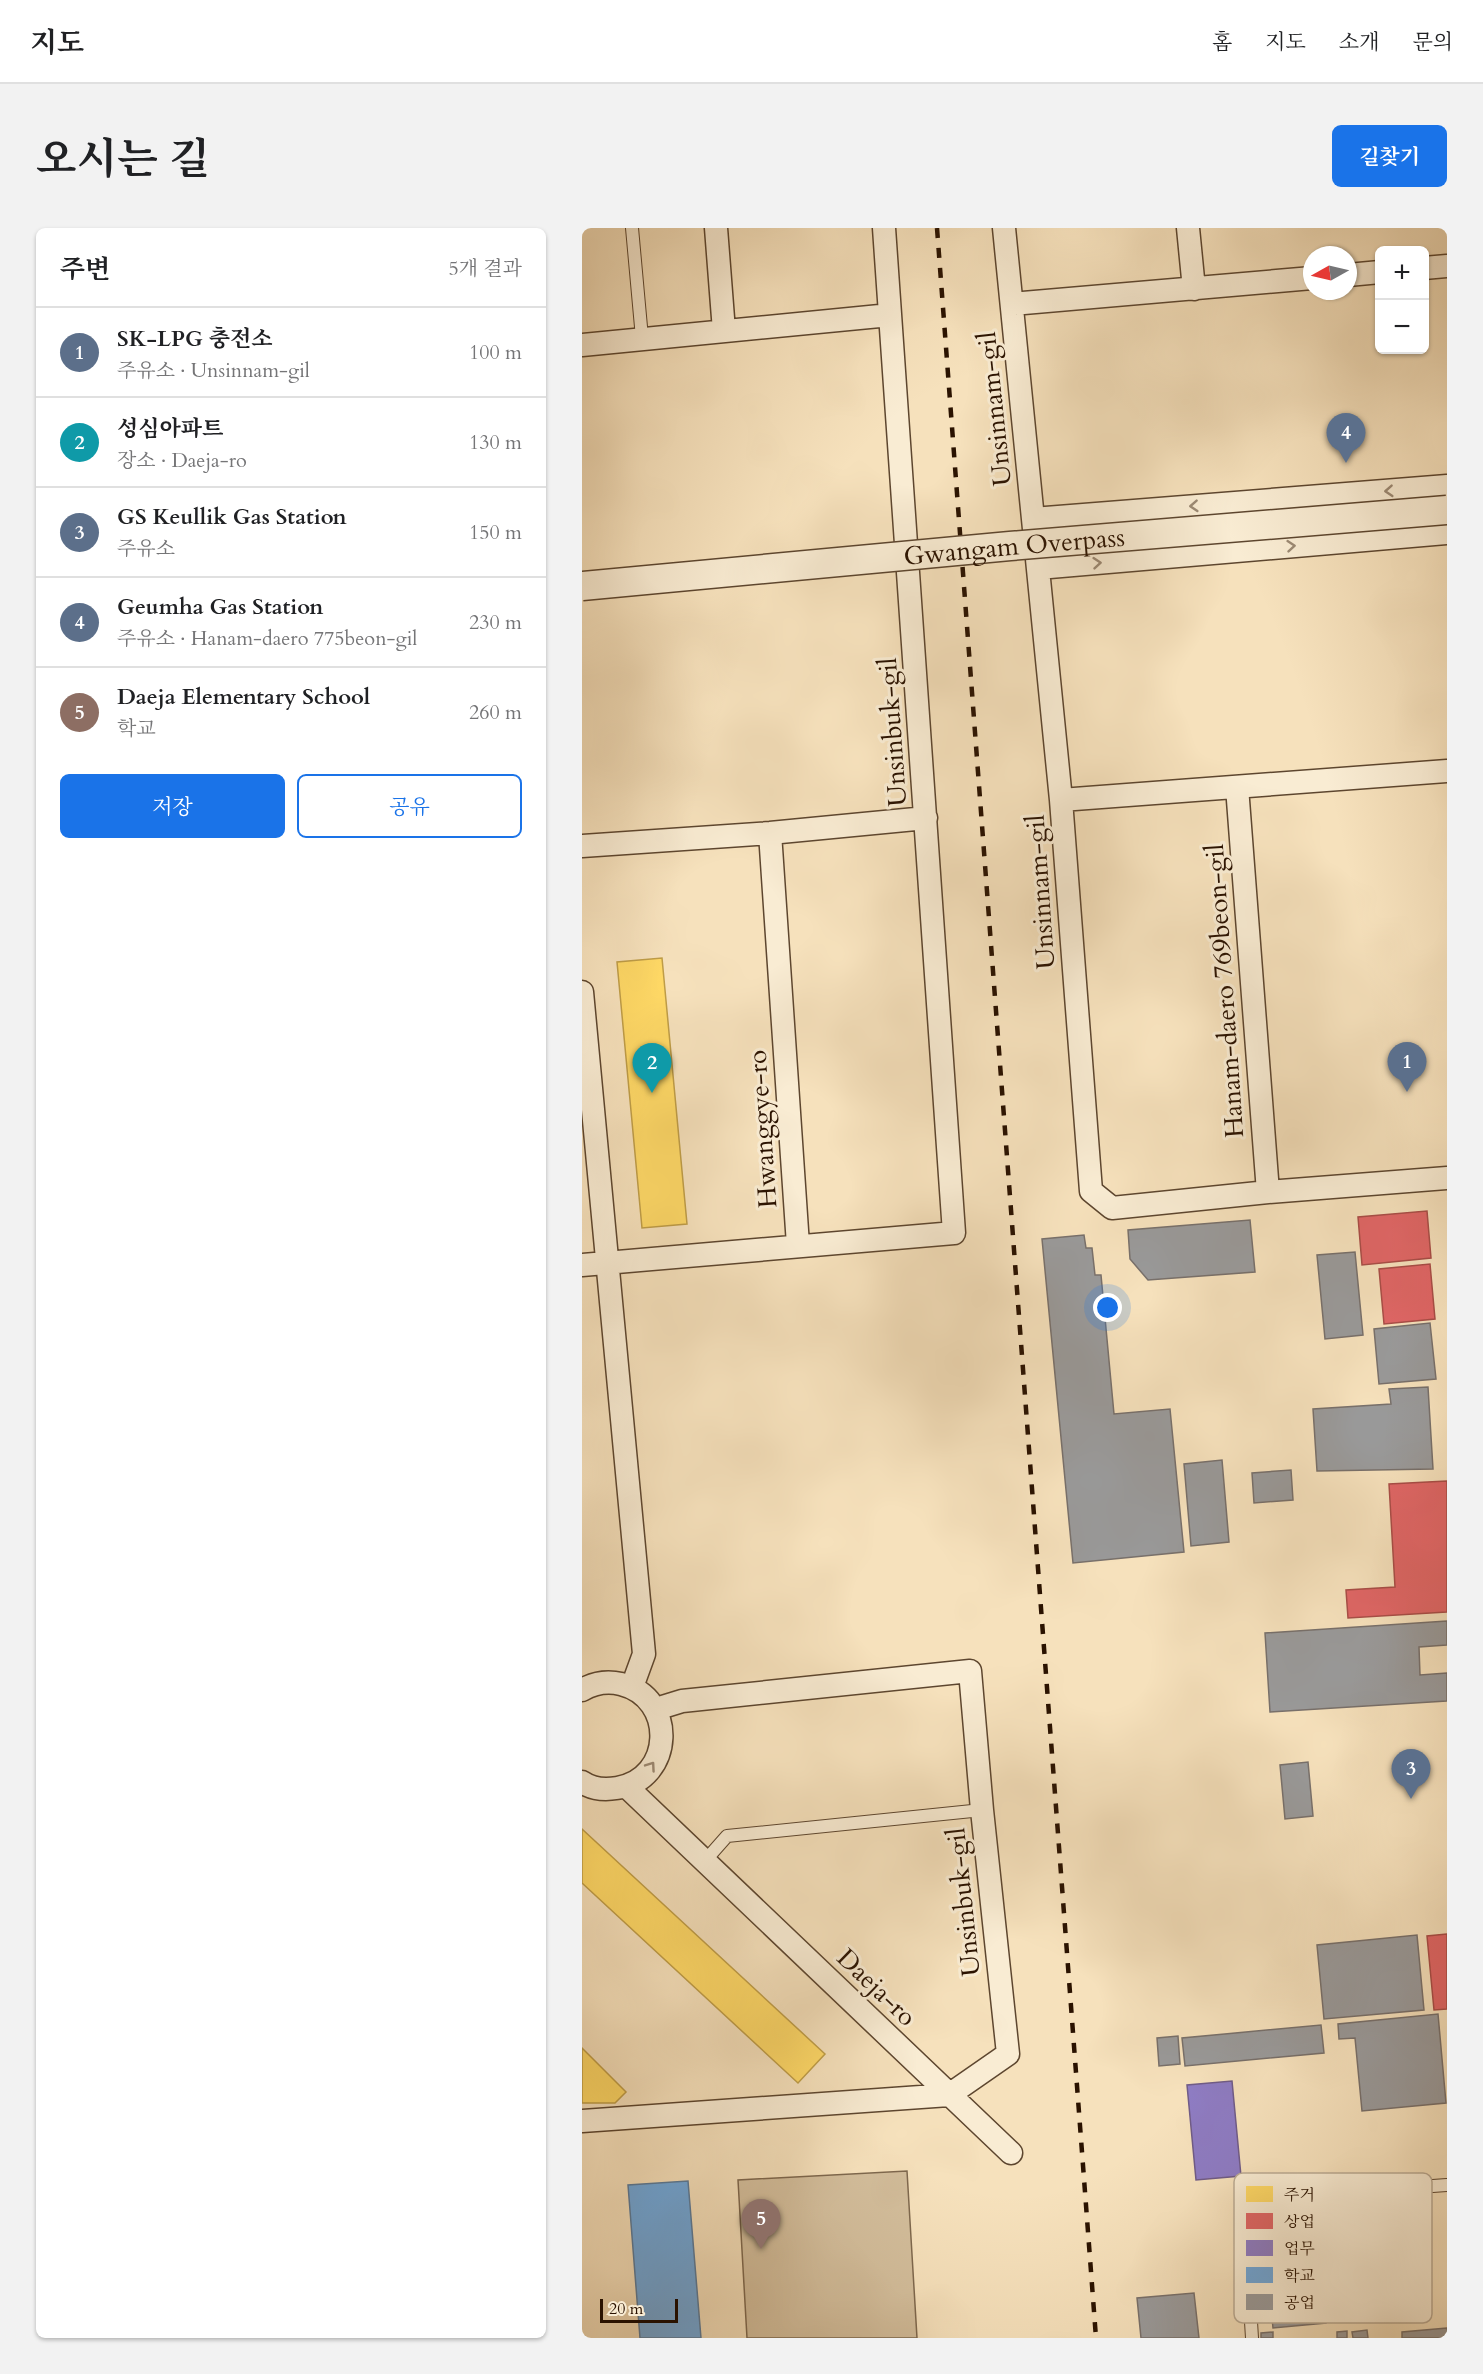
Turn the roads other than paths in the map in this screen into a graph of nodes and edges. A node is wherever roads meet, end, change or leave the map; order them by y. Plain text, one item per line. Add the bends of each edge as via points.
1 (632, 228) edge
2 (716, 228) edge
3 (884, 228) edge
4 (1004, 228) edge
5 (1188, 228) edge
6 (1447, 266) edge
7 (1429, 268) edge
8 (1375, 272) edge
9 (1357, 273) edge
10 (1303, 279) edge
11 (1194, 289) junction
12 (1012, 304) junction
13 (890, 315) junction
14 (723, 331) junction
15 (642, 338) junction
16 (582, 345) edge
17 (1447, 486) edge
18 (1447, 510) edge
19 (1033, 519) junction
20 (1447, 533) edge
21 (1038, 568) junction
22 (582, 586) edge
23 (1447, 771) edge
24 (1237, 787) junction
25 (1061, 800) junction
26 (926, 818) junction
27 (770, 833) junction
28 (582, 846) edge
29 (582, 992) edge
30 (1447, 1178) edge
31 (1268, 1192) junction
32 (798, 1245) junction
33 (607, 1263) junction
34 (582, 1265) edge
35 (632, 1687) junction
36 (582, 1690) edge
37 (656, 1709) junction
38 (582, 1782) edge
39 (627, 1787) junction
40 (982, 1810) junction
41 (704, 1862) junction
42 (949, 2095) junction
43 (582, 2121) edge
44 (1011, 2153) dead end
45 (1447, 2185) edge
46 (1432, 2186) edge
47 (1251, 2323) edge
48 (1252, 2338) edge

1 - 15 lane
2 - 14 street
3 - 13 street, Unsinbuk-gil
4 - 12 street, Unsinnam-gil
5 - 11 street
6 - 7 street
8 - 9 street
10 - 11 street
11 - 12 street
12 - 19 street, Unsinnam-gil
13 - 14 street
13 - 26 street, Unsinbuk-gil
14 - 15 street
15 - 16 street
17 -> 19 street
18 - 22 street, Gwangam Overpass, bridge
19 - 21 street, Unsinnam-gil
21 -> 20 street
21 - 25 street, Unsinnam-gil
23 - 24 street
24 - 25 street
24 - 31 street, Hanam-daero 769beon-gil
25 - 31 street, Unsinnam-gil via 1091,1191 1112,1208
26 - 27 street
26 - 32 street, Unsinbuk-gil via 954,1233
27 - 28 street
27 - 32 street, Hwanggye-ro
29 - 33 street
30 - 31 street, Unsinnam-gil
32 - 33 street
33 - 34 street
33 - 35 street via 644,1654
35 - 36 street via 611,1682
35 - 37 street
39 -> 37 street via 643,1778 662,1745
37 - 40 street, Unsinbuk-gil via 682,1701 970,1671
38 - 39 street via 606,1790
39 - 41 street, Daeja-ro
40 - 41 lane via 728,1836
40 - 42 street, Unsinbuk-gil via 1008,2054
41 - 42 street, Daeja-ro
42 - 43 street
42 - 44 street, Daeja-ro
45 - 46 lane
47 - 48 lane

